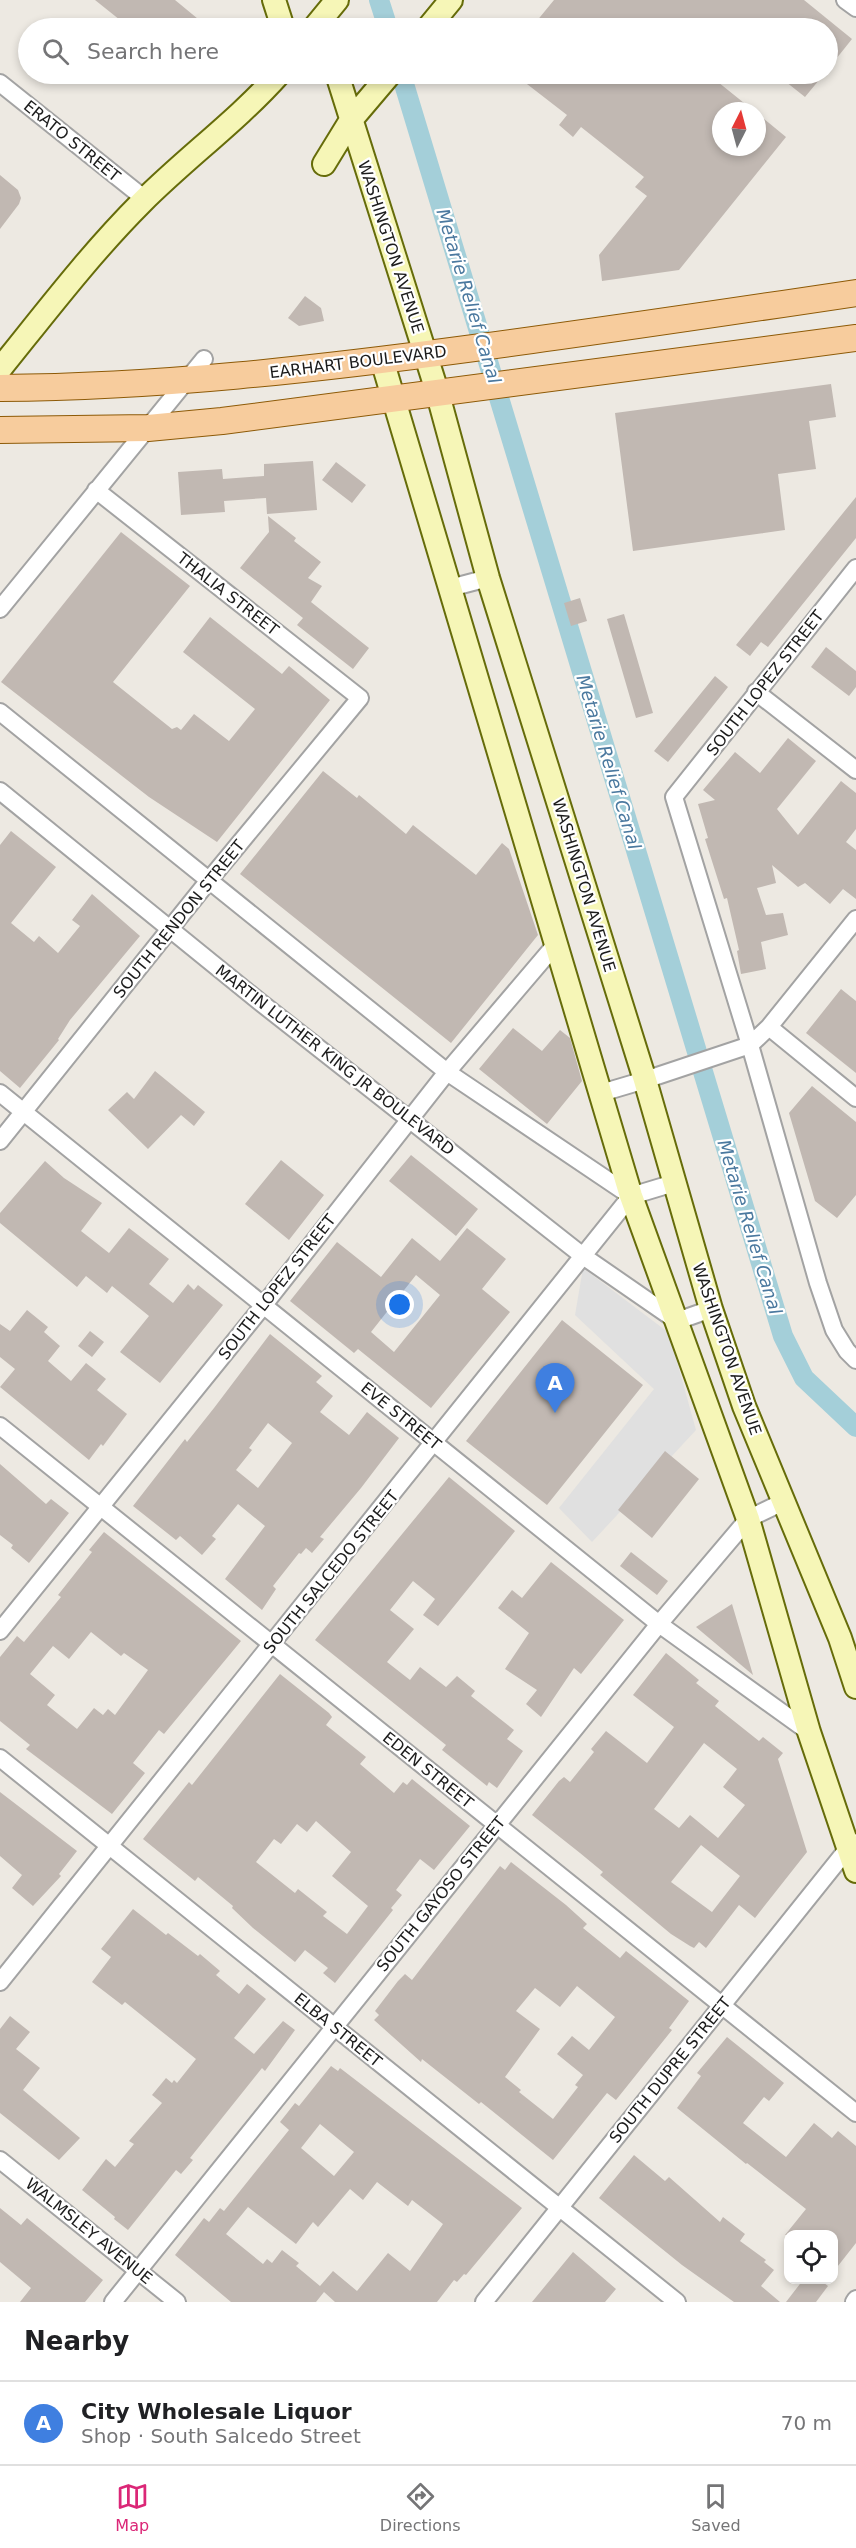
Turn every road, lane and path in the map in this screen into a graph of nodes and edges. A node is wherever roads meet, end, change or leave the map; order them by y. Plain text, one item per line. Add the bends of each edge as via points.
1 (274, 0) edge
2 (337, 0) edge
3 (451, 0) edge
4 (845, 0) edge
5 (856, 8) edge
6 (280, 18) edge
7 (319, 18) edge
8 (436, 18) edge
9 (0, 83) edge
10 (270, 84) edge
11 (340, 84) edge
12 (382, 84) edge
13 (351, 120) junction
14 (324, 164) dead end
15 (145, 199) junction
16 (856, 293) edge
17 (610, 329) junction
18 (856, 338) edge
19 (437, 353) junction
20 (204, 359) dead end
21 (382, 360) junction
22 (0, 369) edge
23 (616, 369) junction
24 (186, 380) junction
25 (0, 388) edge
26 (448, 390) junction
27 (394, 398) junction
28 (148, 428) junction
29 (0, 430) edge
30 (96, 490) junction
31 (856, 568) edge
32 (488, 578) junction
33 (450, 588) junction
34 (0, 609) edge
35 (756, 692) junction
36 (360, 698) joint
37 (0, 712) edge
38 (856, 770) edge
39 (0, 791) edge
40 (210, 879) junction
41 (856, 919) edge
42 (170, 929) junction
43 (556, 944) junction
44 (769, 1027) junction
45 (750, 1045) junction
46 (447, 1072) junction
47 (645, 1080) junction
48 (601, 1092) junction
49 (0, 1093) edge
50 (856, 1098) edge
51 (24, 1112) junction
52 (409, 1119) junction
53 (0, 1141) edge
54 (674, 1183) junction
55 (631, 1196) junction
56 (583, 1256) junction
57 (263, 1306) junction
58 (711, 1309) junction
59 (677, 1321) junction
60 (856, 1360) edge
61 (0, 1426) edge
62 (435, 1443) junction
63 (783, 1502) junction
64 (101, 1507) junction
65 (748, 1519) junction
66 (659, 1624) junction
67 (0, 1631) edge
68 (272, 1645) junction
69 (856, 1687) edge
70 (809, 1732) junction
71 (0, 1758) edge
72 (497, 1826) junction
73 (852, 1842) edge
74 (110, 1846) junction
75 (856, 1871) edge
76 (0, 1982) edge
77 (721, 2006) junction
78 (334, 2027) junction
79 (856, 2113) edge
80 (0, 2160) edge
81 (559, 2209) junction
82 (138, 2271) junction
83 (113, 2302) edge
84 (177, 2302) edge
85 (484, 2302) edge
86 (677, 2302) edge

1 - 6 street
2 - 7 street
3 - 8 street
4 - 5 street
9 - 15 street, ERATO STREET
10 - 15 street
11 - 13 street, WASHINGTON AVENUE
12 - 13 street
13 - 14 street
13 - 19 street, WASHINGTON AVENUE
15 - 22 street via 101,244
16 - 17 main road, EARHART BOULEVARD
17 - 19 main road, EARHART BOULEVARD
17 - 23 main road
18 - 23 main road
19 - 21 main road, EARHART BOULEVARD
19 - 26 street, WASHINGTON AVENUE
20 - 24 street
21 - 24 main road, EARHART BOULEVARD
21 - 27 street
23 - 26 main road
24 - 25 main road, EARHART BOULEVARD via 87,388
24 - 28 street
26 - 27 main road
26 - 32 street, WASHINGTON AVENUE
27 - 28 main road
27 - 33 street
28 - 29 main road
28 - 30 street
30 - 34 street
30 - 36 street, THALIA STREET
31 - 35 street, SOUTH LOPEZ STREET
32 - 33 street
32 - 47 street, WASHINGTON AVENUE
33 - 43 street
35 - 38 street
35 - 45 street, SOUTH LOPEZ STREET via 674,797
36 - 40 street, SOUTH RENDON STREET
37 - 40 street
39 - 42 street, MARTIN LUTHER KING JR BOULEVARD
40 - 42 street, SOUTH RENDON STREET
40 - 46 street
41 - 44 street
42 - 51 street, SOUTH RENDON STREET
42 - 52 street, MARTIN LUTHER KING JR BOULEVARD
43 - 46 street, SOUTH LOPEZ STREET
43 - 48 street
44 - 45 street
44 - 50 street
45 - 47 street
45 - 60 street via 818,1283 834,1329
46 - 52 street, SOUTH LOPEZ STREET
46 - 55 street
47 - 48 street
47 - 54 street, WASHINGTON AVENUE
48 - 55 street
49 - 51 street, EVE STREET
51 - 53 street, SOUTH RENDON STREET
51 - 57 street, EVE STREET
52 - 56 street, MARTIN LUTHER KING JR BOULEVARD
52 - 57 street, SOUTH LOPEZ STREET
54 - 55 street
54 - 58 street, WASHINGTON AVENUE
55 - 56 street, SOUTH SALCEDO STREET
55 - 59 street
56 - 59 street, MARTIN LUTHER KING JR BOULEVARD
56 - 62 street, SOUTH SALCEDO STREET
57 - 62 street, EVE STREET
57 - 64 street, SOUTH LOPEZ STREET
58 - 59 street
58 - 63 street, WASHINGTON AVENUE
59 - 65 street
61 - 64 street, EDEN STREET
62 - 66 street, EVE STREET
62 - 68 street, SOUTH SALCEDO STREET
63 - 65 street, SOUTH GAYOSO STREET
63 - 69 street, WASHINGTON AVENUE via 840,1638
64 - 67 street, SOUTH LOPEZ STREET
64 - 68 street, EDEN STREET
65 - 66 street, SOUTH GAYOSO STREET
65 - 70 street
66 - 70 street, EVE STREET
66 - 72 street, SOUTH GAYOSO STREET
68 - 72 street, EDEN STREET
68 - 74 street, SOUTH SALCEDO STREET
70 - 73 street
71 - 74 street, ELBA STREET
72 - 77 street, EDEN STREET
72 - 78 street, SOUTH GAYOSO STREET
73 - 75 street
73 - 77 street, SOUTH DUPRE STREET
74 - 76 street, SOUTH SALCEDO STREET
74 - 78 street, ELBA STREET
77 - 79 street, EDEN STREET
77 - 81 street, SOUTH DUPRE STREET
78 - 81 street, ELBA STREET
78 - 82 street, SOUTH GAYOSO STREET
80 - 82 street, WALMSLEY AVENUE
81 - 85 street, SOUTH DUPRE STREET
81 - 86 street, ELBA STREET
82 - 83 street, SOUTH GAYOSO STREET
82 - 84 street, WALMSLEY AVENUE

